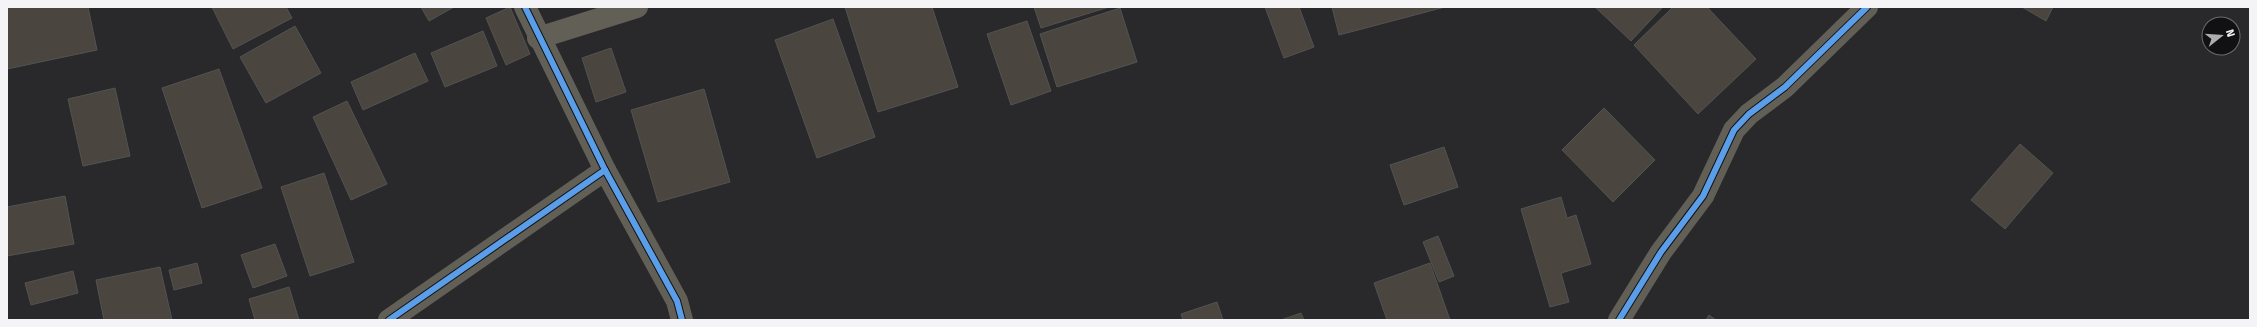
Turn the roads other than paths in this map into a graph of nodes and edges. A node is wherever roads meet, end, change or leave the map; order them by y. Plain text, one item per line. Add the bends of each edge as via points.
1 (525, 7) edge
2 (637, 7) edge
3 (1867, 7) edge
4 (538, 38) junction
5 (605, 170) junction
6 (389, 320) edge
7 (682, 320) edge
8 (1618, 320) edge

1 - 4 street
2 - 4 street
3 - 8 street via 1785,87 1749,114 1734,130 1703,196 1661,252
4 - 5 street
5 - 6 street
5 - 7 street via 677,301

